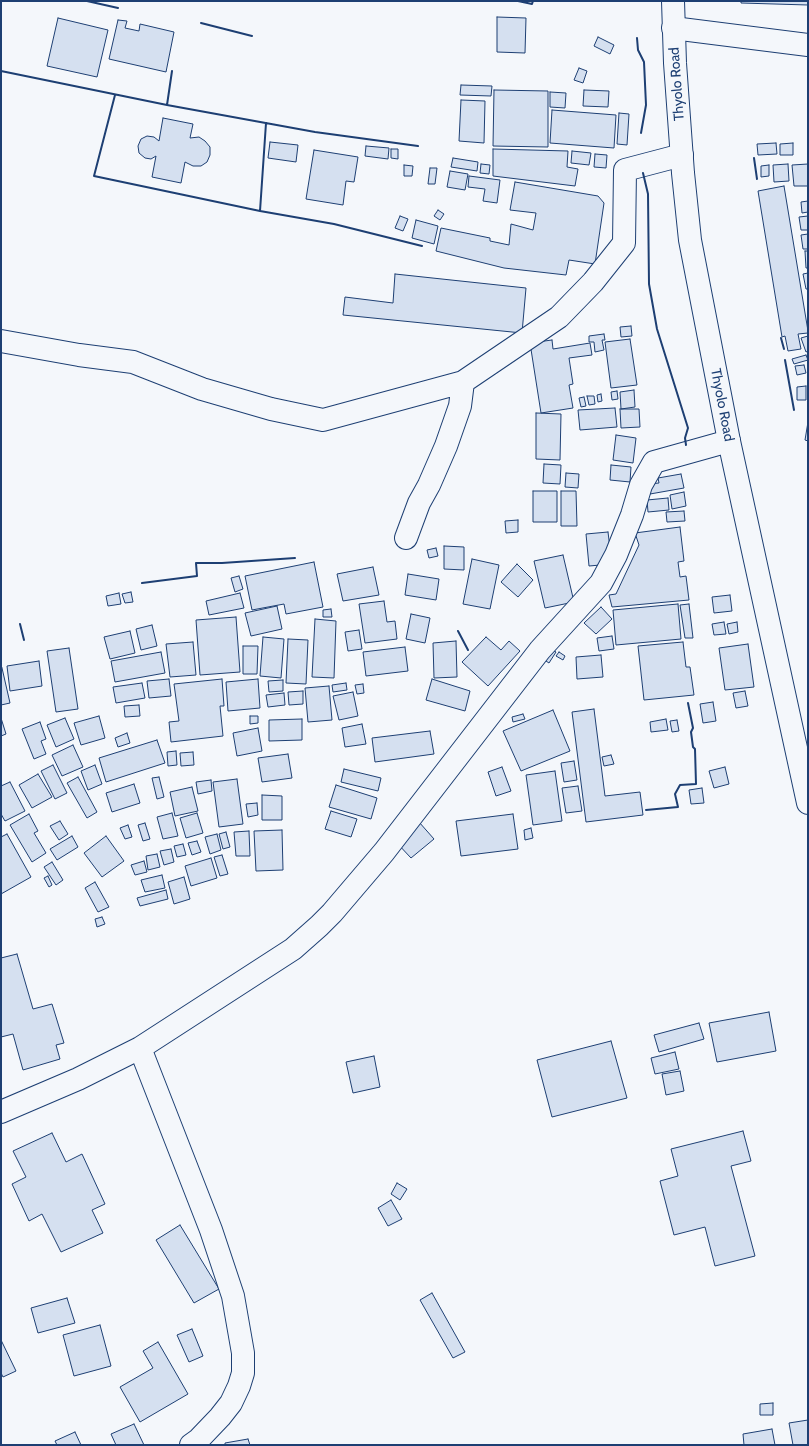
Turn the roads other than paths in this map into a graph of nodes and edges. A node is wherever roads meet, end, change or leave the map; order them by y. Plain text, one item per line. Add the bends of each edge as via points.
1 (673, 1) edge
2 (673, 28) junction
3 (808, 45) edge
4 (682, 155) junction
5 (1, 341) edge
6 (463, 382) junction
7 (729, 441) junction
8 (406, 538) dead end
9 (808, 803) edge
10 (140, 1048) junction
11 (1, 1112) edge
12 (191, 1445) edge

1 - 2 main road, Thyolo Road
2 - 3 main road
2 - 4 main road, Thyolo Road
4 - 6 main road via 625,170 624,243 593,282 559,317
4 - 7 main road, Thyolo Road via 690,240
5 - 6 main road via 133,362 202,388 271,409 322,420
6 - 8 main road via 460,406 446,446 418,503
7 - 9 main road, Thyolo Road
7 - 10 main road via 654,462 641,486 616,555 601,584 540,650 384,852 332,913 293,949
10 - 11 main road via 78,1079
10 - 12 main road via 218,1252 233,1296 244,1353 243,1373 231,1402 220,1417

